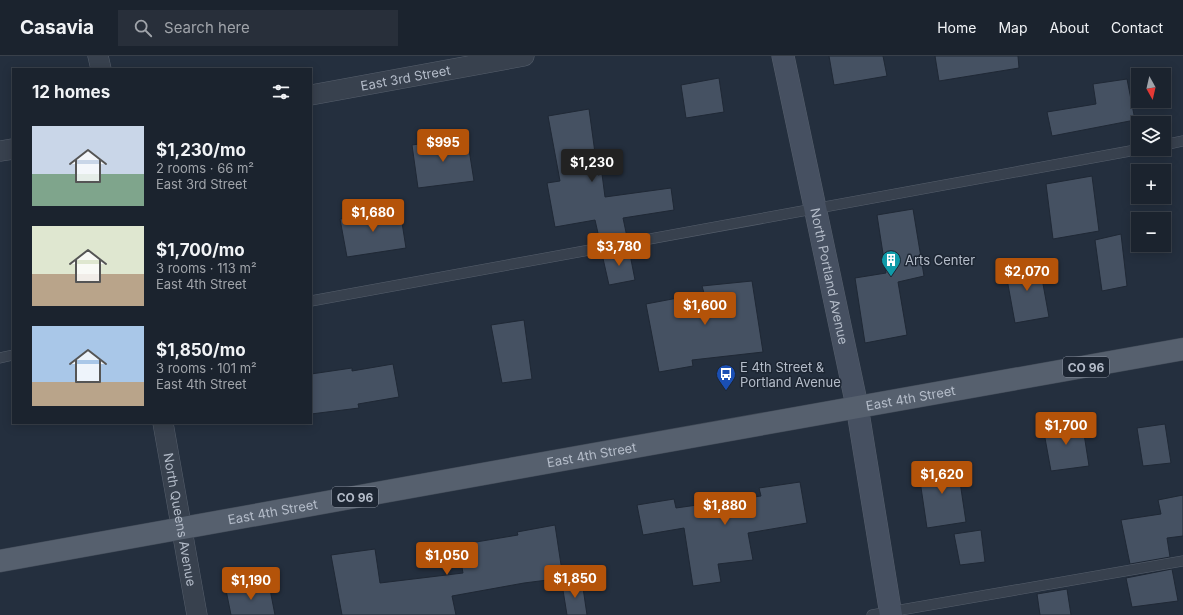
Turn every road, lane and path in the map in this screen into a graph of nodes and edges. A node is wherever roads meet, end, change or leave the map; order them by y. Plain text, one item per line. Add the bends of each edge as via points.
1 (98, 56) edge
2 (524, 56) edge
3 (783, 56) edge
4 (101, 68) edge
5 (312, 95) edge
6 (1183, 141) edge
7 (1171, 144) edge
8 (12, 149) edge
9 (0, 151) edge
10 (1131, 151) edge
11 (814, 209) junction
12 (312, 301) edge
13 (1183, 350) edge
14 (12, 355) edge
15 (0, 358) edge
16 (857, 406) junction
17 (164, 424) edge
18 (182, 528) junction
19 (0, 561) edge
20 (1183, 561) edge
21 (885, 614) edge
22 (197, 615) edge

1 - 4 street
2 - 5 street, East 3rd Street
3 - 11 street, North Portland Avenue
6 - 7 lane
8 - 9 street
10 - 11 lane
11 - 12 lane
11 - 16 street, North Portland Avenue
13 - 16 main road, East 4th Street / CO 96
14 - 15 lane
16 - 18 main road, East 4th Street / CO 96 via 703,436
16 - 21 street, North Portland Avenue
17 - 18 street, North Queens Avenue
18 - 19 main road, East 4th Street / CO 96
18 - 22 street, North Queens Avenue
20 - 21 lane

